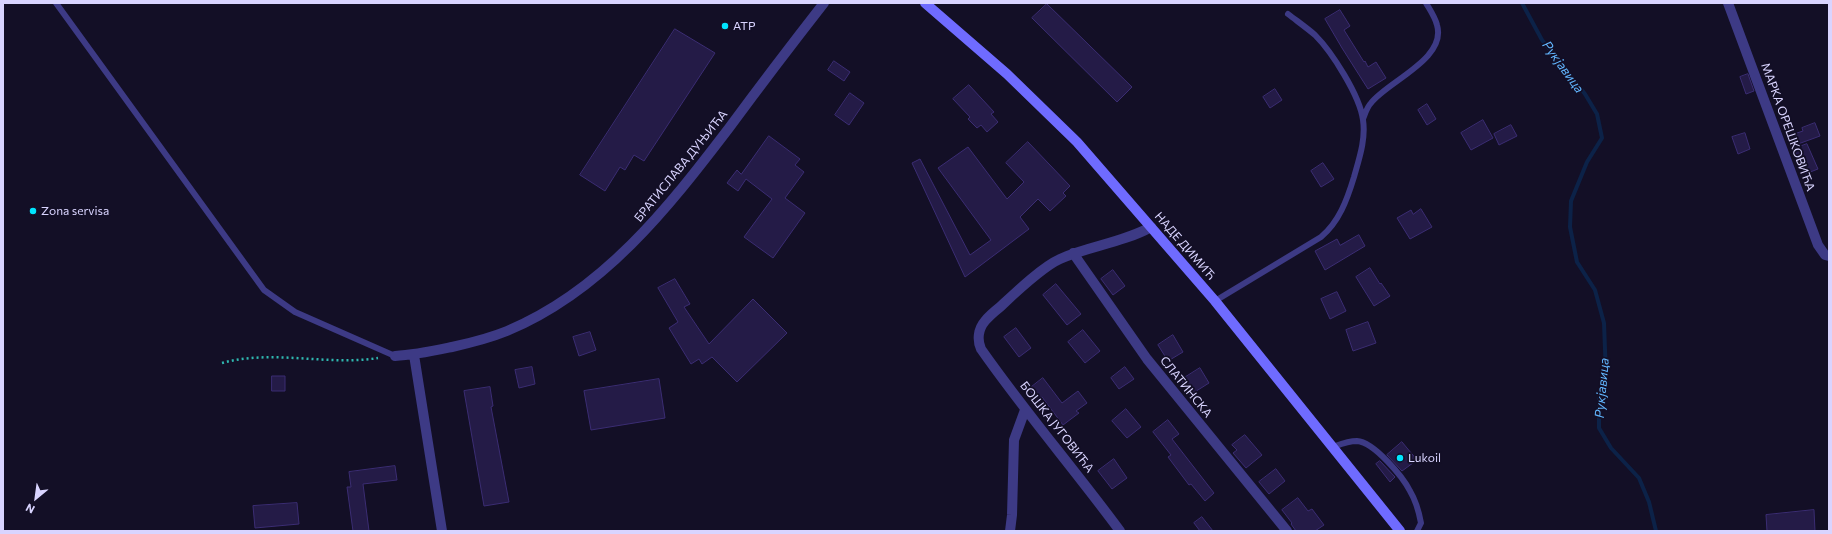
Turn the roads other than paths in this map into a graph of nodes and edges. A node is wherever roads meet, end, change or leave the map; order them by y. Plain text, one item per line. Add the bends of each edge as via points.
1 (56, 3) edge
2 (824, 3) edge
3 (925, 3) edge
4 (1426, 3) edge
5 (1728, 3) edge
6 (1288, 14) dead end
7 (1363, 119) junction
8 (1151, 227) junction
9 (1073, 254) junction
10 (1829, 256) edge
11 (1215, 301) junction
12 (414, 355) junction
13 (396, 356) joint
14 (1025, 410) junction
15 (1333, 447) junction
16 (442, 531) edge
17 (1010, 531) edge
18 (1120, 531) edge
19 (1287, 531) edge
20 (1400, 531) edge
21 (1417, 531) edge

1 - 13 lane via 264,290 295,312
2 - 12 street, БРАТИСЛАВА ДУЊИЋА via 686,184 608,268 559,303 506,332
3 - 8 main road, НАДЕ ДИМИЋ via 1001,68 1057,121
4 - 7 lane via 1438,26 1438,37 1431,52 1423,62 1381,92 1370,104
5 - 10 street, МАРКА ОРЕШКОВИЋА via 1818,245 1825,255
6 - 7 lane via 1327,49 1355,94
7 - 11 lane via 1362,145 1350,190 1332,228 1321,238
8 - 9 street via 1136,236
8 - 11 main road, НАДЕ ДИМИЋ
9 - 14 street, БОШКА ЈУГОВИЋА via 1057,260 1020,288 984,321 978,337 981,349
9 - 19 street, СЛАТИНСКА via 1147,359
11 - 15 main road, НАДЕ ДИМИЋ
12 - 13 street, БРАТИСЛАВА ДУЊИЋА
12 - 16 street
14 - 17 street via 1014,440
14 - 18 street, БОШКА ЈУГОВИЋА
15 - 20 main road, НАДЕ ДИМИЋ
15 - 21 lane via 1358,441 1372,447 1382,456 1410,490 1421,523

